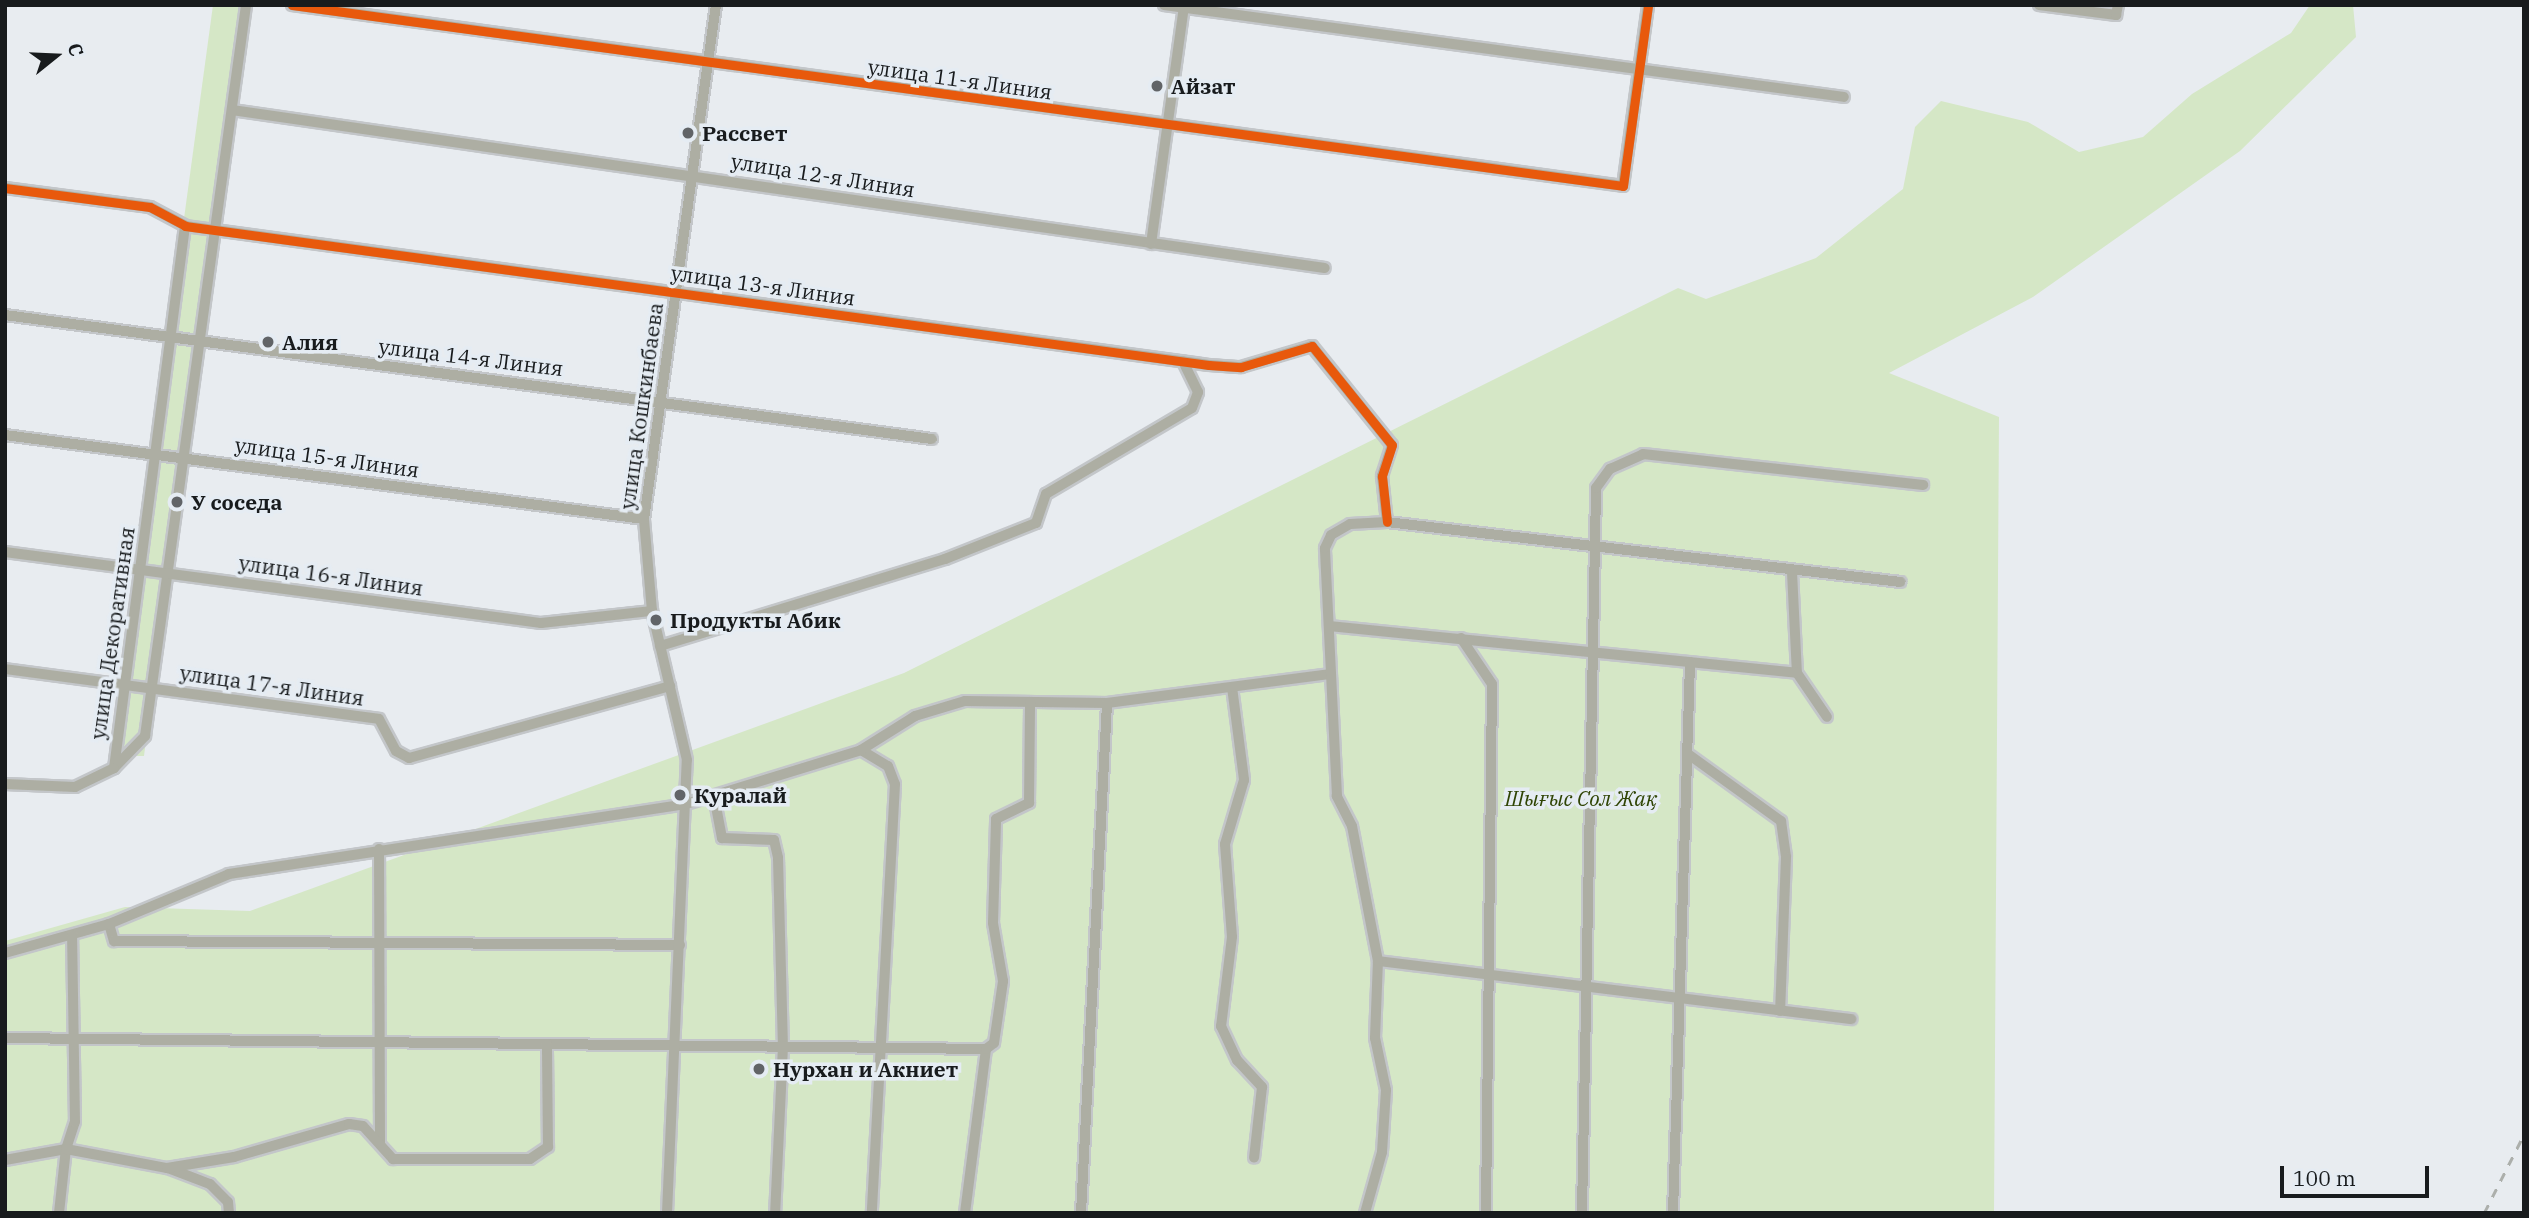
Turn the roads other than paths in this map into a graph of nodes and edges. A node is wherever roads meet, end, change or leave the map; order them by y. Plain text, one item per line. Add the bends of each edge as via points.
1 (246, 5) edge
2 (292, 5) edge
3 (716, 5) edge
4 (1164, 5) edge
5 (1648, 5) edge
6 (2039, 5) edge
7 (1183, 7) edge
8 (2117, 10) edge
9 (709, 62) junction
10 (1640, 69) junction
11 (1844, 97) dead end
12 (232, 110) junction
13 (1168, 125) junction
14 (694, 175) junction
15 (5, 188) edge
16 (186, 226) junction
17 (217, 229) junction
18 (1151, 244) junction
19 (1325, 268) dead end
20 (675, 291) junction
21 (5, 315) edge
22 (171, 338) junction
23 (202, 341) junction
24 (1183, 361) junction
25 (661, 401) junction
26 (5, 435) edge
27 (932, 439) dead end
28 (155, 454) junction
29 (187, 458) junction
30 (1923, 485) dead end
31 (644, 519) junction
32 (1387, 522) junction
33 (1594, 548) junction
34 (5, 552) edge
35 (140, 569) junction
36 (1793, 572) junction
37 (169, 573) junction
38 (1901, 582) dead end
39 (652, 611) junction
40 (1329, 626) junction
41 (1461, 638) junction
42 (660, 646) junction
43 (1591, 652) junction
44 (1690, 662) junction
45 (5, 669) edge
46 (1797, 673) junction
47 (1329, 674) junction
48 (125, 684) junction
49 (670, 686) junction
50 (1232, 687) junction
51 (153, 688) junction
52 (1031, 702) junction
53 (1107, 703) junction
54 (1826, 717) dead end
55 (861, 750) junction
56 (1688, 754) junction
57 (114, 768) junction
58 (5, 784) edge
59 (715, 796) junction
60 (686, 804) junction
61 (379, 849) junction
62 (109, 924) junction
63 (72, 935) junction
64 (378, 942) junction
65 (680, 945) junction
66 (5, 953) edge
67 (1378, 961) junction
68 (1484, 977) junction
69 (1582, 988) junction
70 (1681, 999) junction
71 (1780, 1011) junction
72 (1851, 1019) dead end
73 (5, 1038) edge
74 (73, 1041) junction
75 (378, 1043) junction
76 (547, 1044) junction
77 (675, 1045) junction
78 (783, 1046) junction
79 (881, 1048) junction
80 (986, 1049) junction
81 (380, 1143) junction
82 (66, 1149) junction
83 (1254, 1158) dead end
84 (5, 1160) edge
85 (167, 1168) junction
86 (59, 1213) edge
87 (229, 1213) edge
88 (667, 1213) edge
89 (775, 1213) edge
90 (873, 1213) edge
91 (965, 1213) edge
92 (1081, 1213) edge
93 (1365, 1213) edge
94 (1486, 1213) edge
95 (1582, 1213) edge
96 (1673, 1213) edge

1 - 12 street, улица Декоративная
2 - 9 street, улица 11-я Линия
3 - 9 street, улица Кошкинбаева
4 - 7 street
5 - 10 street
6 - 8 street
7 - 10 street
7 - 13 street
9 - 13 street, улица 11-я Линия
9 - 14 street, улица Кошкинбаева
10 - 11 street
10 - 13 street, улица 11-я Линия via 1623,186
12 - 14 street, улица 12-я Линия
12 - 17 street, улица Декоративная
13 - 18 street
14 - 18 street, улица 12-я Линия
14 - 20 street, улица Кошкинбаева
15 - 16 street, улица 13-я Линия via 150,207
16 - 17 street, улица 13-я Линия
16 - 22 street, улица Декоративная
17 - 20 street, улица 13-я Линия
17 - 23 street, улица Декоративная
18 - 19 street, улица 12-я Линия
20 - 24 street, улица 13-я Линия
20 - 25 street, улица Кошкинбаева
21 - 22 street, улица 14-я Линия
22 - 23 street, улица 14-я Линия
22 - 28 street, улица Декоративная
23 - 25 street, улица 14-я Линия
23 - 29 street, улица Декоративная
24 - 32 street, улица 13-я Линия via 1241,367 1312,346 1392,445 1382,476
24 - 42 street via 1198,392 1192,408 1046,494 1036,523 946,559
25 - 27 street, улица 14-я Линия
25 - 31 street, улица Кошкинбаева
26 - 28 street, улица 15-я Линия
28 - 29 street, улица 15-я Линия
28 - 35 street, улица Декоративная
29 - 31 street, улица 15-я Линия
29 - 37 street, улица Декоративная
30 - 33 street via 1643,454 1610,469 1596,488
31 - 39 street, улица Кошкинбаева
32 - 33 street
32 - 40 street via 1350,524 1331,535 1325,548
33 - 36 street
33 - 43 street
34 - 35 street, улица 16-я Линия
35 - 37 street, улица 16-я Линия
35 - 48 street, улица Декоративная
36 - 38 street
36 - 46 street
37 - 39 street, улица 16-я Линия via 541,623
37 - 51 street, улица Декоративная
39 - 42 street, улица Кошкинбаева
40 - 41 street
40 - 47 street
41 - 43 street
41 - 68 street via 1492,684
42 - 49 street, улица Кошкинбаева
43 - 44 street
43 - 69 street
44 - 46 street
44 - 56 street
45 - 48 street, улица 17-я Линия
46 - 54 street
47 - 50 street
47 - 67 street via 1337,796 1352,826
48 - 51 street, улица 17-я Линия
48 - 57 street, улица Декоративная
49 - 51 street, улица 17-я Линия via 409,758 396,751 379,719
49 - 60 street, улица Кошкинбаева via 687,760
50 - 53 street
50 - 83 street via 1244,780 1225,844 1233,937 1221,1026 1237,1060 1262,1087
51 - 57 street, улица Декоративная via 145,736
52 - 53 street
52 - 55 street via 965,701 915,716
52 - 80 street via 1029,803 996,819 993,923 1003,981 994,1043
53 - 92 street
55 - 59 street
55 - 79 street via 888,766 895,784
56 - 70 street
56 - 71 street via 1781,821 1786,857
57 - 58 street via 75,786
59 - 60 street
59 - 78 street via 722,838 774,840 783,935
60 - 61 street
60 - 65 street, улица Кошкинбаева
61 - 62 street via 229,874
61 - 64 street
62 - 63 street
62 - 64 street via 114,941
63 - 66 street
63 - 74 street
64 - 65 street
64 - 75 street
65 - 77 street, улица Кошкинбаева
67 - 68 street
67 - 93 street via 1376,1038 1386,1090 1382,1152
68 - 69 street
68 - 94 street
69 - 70 street
69 - 95 street
70 - 71 street
70 - 96 street
71 - 72 street
73 - 74 street
74 - 75 street
74 - 82 street via 75,1122
75 - 76 street
75 - 81 street
76 - 77 street
76 - 81 street via 543,1154 414,1162 393,1160
77 - 78 street
77 - 88 street, улица Кошкинбаева
78 - 79 street
78 - 89 street
79 - 80 street
79 - 90 street
80 - 91 street
81 - 85 street via 363,1126 349,1124 234,1157
82 - 84 street
82 - 85 street
82 - 86 street
85 - 87 street via 210,1184 228,1202

